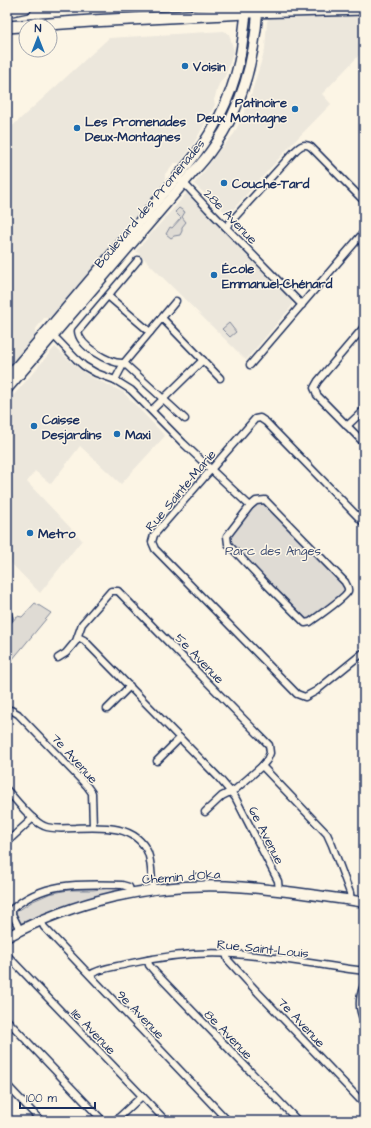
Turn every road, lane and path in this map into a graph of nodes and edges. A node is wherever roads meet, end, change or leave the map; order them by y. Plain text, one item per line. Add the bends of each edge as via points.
1 (26, 7) edge
2 (246, 10) edge
3 (258, 10) edge
4 (364, 10) edge
5 (7, 11) edge
6 (7, 27) edge
7 (181, 180) junction
8 (364, 201) edge
9 (226, 227) junction
10 (364, 232) edge
11 (138, 260) dead end
12 (108, 296) junction
13 (176, 301) dead end
14 (302, 305) junction
15 (162, 318) junction
16 (364, 327) edge
17 (50, 332) junction
18 (150, 332) junction
19 (203, 360) junction
20 (124, 363) junction
21 (250, 364) dead end
22 (7, 378) edge
23 (220, 378) dead end
24 (115, 380) junction
25 (7, 389) edge
26 (163, 399) junction
27 (152, 410) junction
28 (364, 410) edge
29 (185, 419) dead end
30 (347, 426) junction
31 (364, 444) edge
32 (211, 470) junction
33 (250, 506) junction
34 (364, 523) edge
35 (7, 610) edge
36 (7, 621) edge
37 (78, 637) junction
38 (364, 652) edge
39 (58, 658) dead end
40 (130, 686) junction
41 (107, 709) dead end
42 (7, 712) edge
43 (180, 738) junction
44 (157, 761) dead end
45 (262, 766) junction
46 (7, 790) edge
47 (230, 791) junction
48 (205, 812) dead end
49 (33, 818) junction
50 (93, 827) junction
51 (7, 842) edge
52 (153, 889) junction
53 (279, 891) junction
54 (131, 893) junction
55 (351, 900) junction
56 (364, 902) edge
57 (41, 921) junction
58 (20, 930) junction
59 (7, 937) edge
60 (226, 954) junction
61 (7, 955) edge
62 (148, 960) junction
63 (364, 971) edge
64 (90, 976) junction
65 (364, 985) edge
66 (7, 1020) edge
67 (364, 1020) edge
68 (7, 1085) edge
69 (142, 1096) junction
70 (364, 1104) edge
71 (41, 1121) edge
72 (103, 1121) edge
73 (115, 1121) edge
74 (166, 1121) edge
75 (228, 1121) edge
76 (298, 1121) edge

1 - 5 highway
2 - 3 street
2 - 6 highway
2 - 7 street, Boulevard des Promenades via 239,62 226,103
3 - 4 street
3 - 7 street, Boulevard des Promenades via 252,60 242,94 229,123 208,155
7 - 9 street, 28e Avenue
7 - 17 street, Boulevard des Promenades
8 - 9 street via 311,146 305,144 294,152
9 - 14 street, 28e Avenue
10 - 14 street
11 - 12 street
12 - 18 street
12 - 20 street via 80,328 78,335 94,352 115,362
13 - 15 street
14 - 21 street
15 - 18 street
15 - 19 street
16 - 30 street via 314,388
17 - 22 street, Boulevard des Promenades
17 - 24 street via 81,364
17 - 25 street, Boulevard des Promenades
18 - 20 street
19 - 23 street
19 - 26 street
20 - 24 street
20 - 26 street
24 - 27 street via 131,390
26 - 27 street
26 - 29 street
27 - 32 street
28 - 30 street
30 - 31 street
32 - 33 street
32 - 34 street, Rue Sainte-Marie via 255,419 260,418
32 - 38 street, Rue Sainte-Marie via 154,535 152,542 155,549 297,694 305,697
33 - 33 street via 256,501 265,500 345,582 348,592 310,622 305,623 228,544 227,536
35 - 36 street
37 - 39 street
37 - 40 street, 6e Avenue
37 - 45 street, 5e Avenue via 82,624 111,591 118,591 269,745 270,753
40 - 41 street
40 - 43 street, 6e Avenue
42 - 50 street, 7e Avenue via 12,710 18,714 87,786 92,793
43 - 44 street
43 - 47 street, 6e Avenue
45 - 47 street
45 - 55 street via 327,834
46 - 49 street
47 - 48 street
47 - 53 street, 6e Avenue via 278,881
49 - 50 street via 44,826 55,828
49 - 51 street
50 - 52 street via 124,831 140,841 149,858
52 - 53 street, Chemin d'Oka via 220,886
52 - 54 street, Chemin d'Oka
53 - 55 street, Chemin d'Oka
54 - 57 street, Chemin d'Oka via 80,906
54 - 58 street via 129,887 122,885 90,884 49,888 12,909
55 - 56 street, Chemin d'Oka
57 - 58 street, Chemin d'Oka
57 - 64 street, 9e Avenue
58 - 59 street, Chemin d'Oka
60 - 62 street, Rue Saint-Louis via 182,954
60 - 63 street, Rue Saint-Louis
60 - 70 street, 7e Avenue via 228,960 248,982
61 - 69 street, 11e Avenue
62 - 64 street, Rue Saint-Louis via 98,970
62 - 76 street, 8e Avenue via 155,972
64 - 75 street, 9e Avenue
65 - 67 street via 360,1008
66 - 72 street
68 - 71 street
69 - 73 street
69 - 74 street, 11e Avenue

